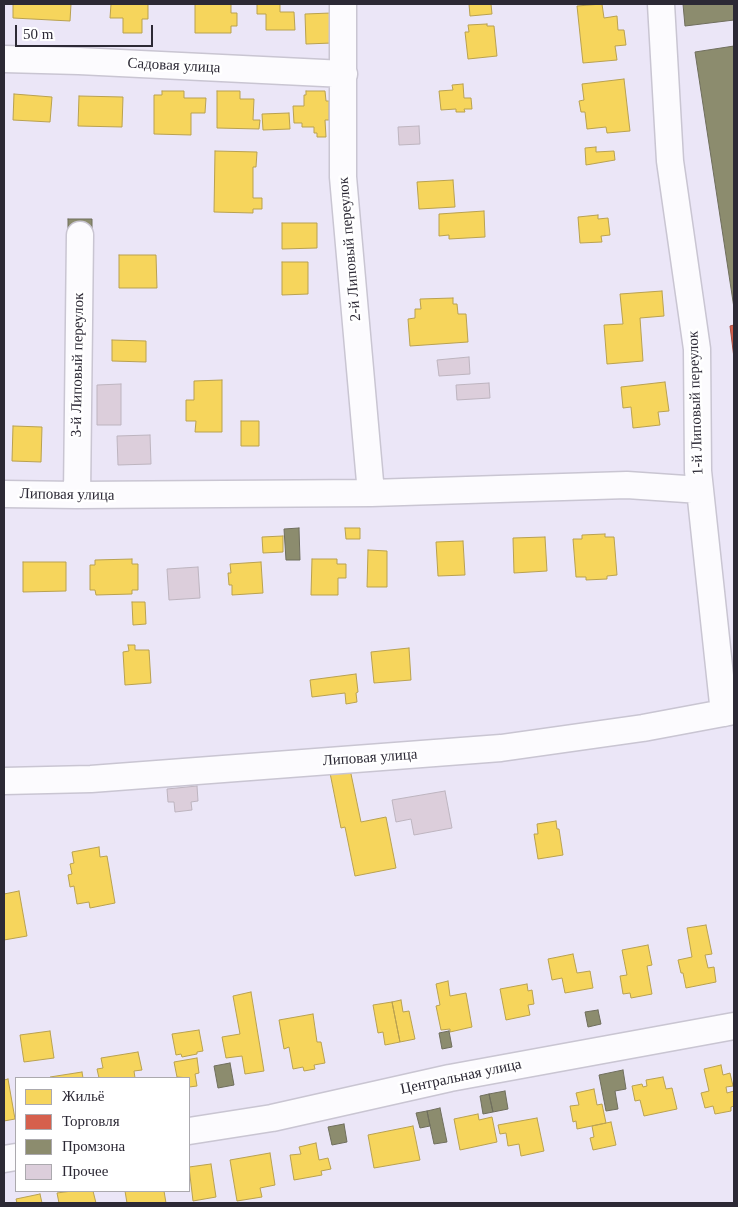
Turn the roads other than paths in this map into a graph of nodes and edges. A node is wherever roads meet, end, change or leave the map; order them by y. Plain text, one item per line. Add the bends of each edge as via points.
1 (343, 4) edge
2 (661, 4) edge
3 (4, 59) edge
4 (344, 74) junction
5 (80, 236) dead end
6 (700, 490) junction
7 (371, 493) junction
8 (4, 494) edge
9 (77, 495) junction
10 (729, 712) edge
11 (4, 781) edge
12 (734, 1026) edge
13 (190, 1131) edge

1 - 4 street, 2-й Липовый переулок
2 - 6 street, 1-й Липовый переулок via 670,160 697,349
3 - 4 street, Садовая улица
4 - 7 street, 2-й Липовый переулок via 343,177
5 - 9 street, 3-й Липовый переулок
6 - 7 street, Липовая улица via 627,485
6 - 10 street, 1-й Липовый переулок
7 - 9 street, Липовая улица
8 - 9 street, Липовая улица
10 - 11 street, Липовая улица via 501,748 91,779
12 - 13 street, Центральная улица via 450,1078 272,1118

